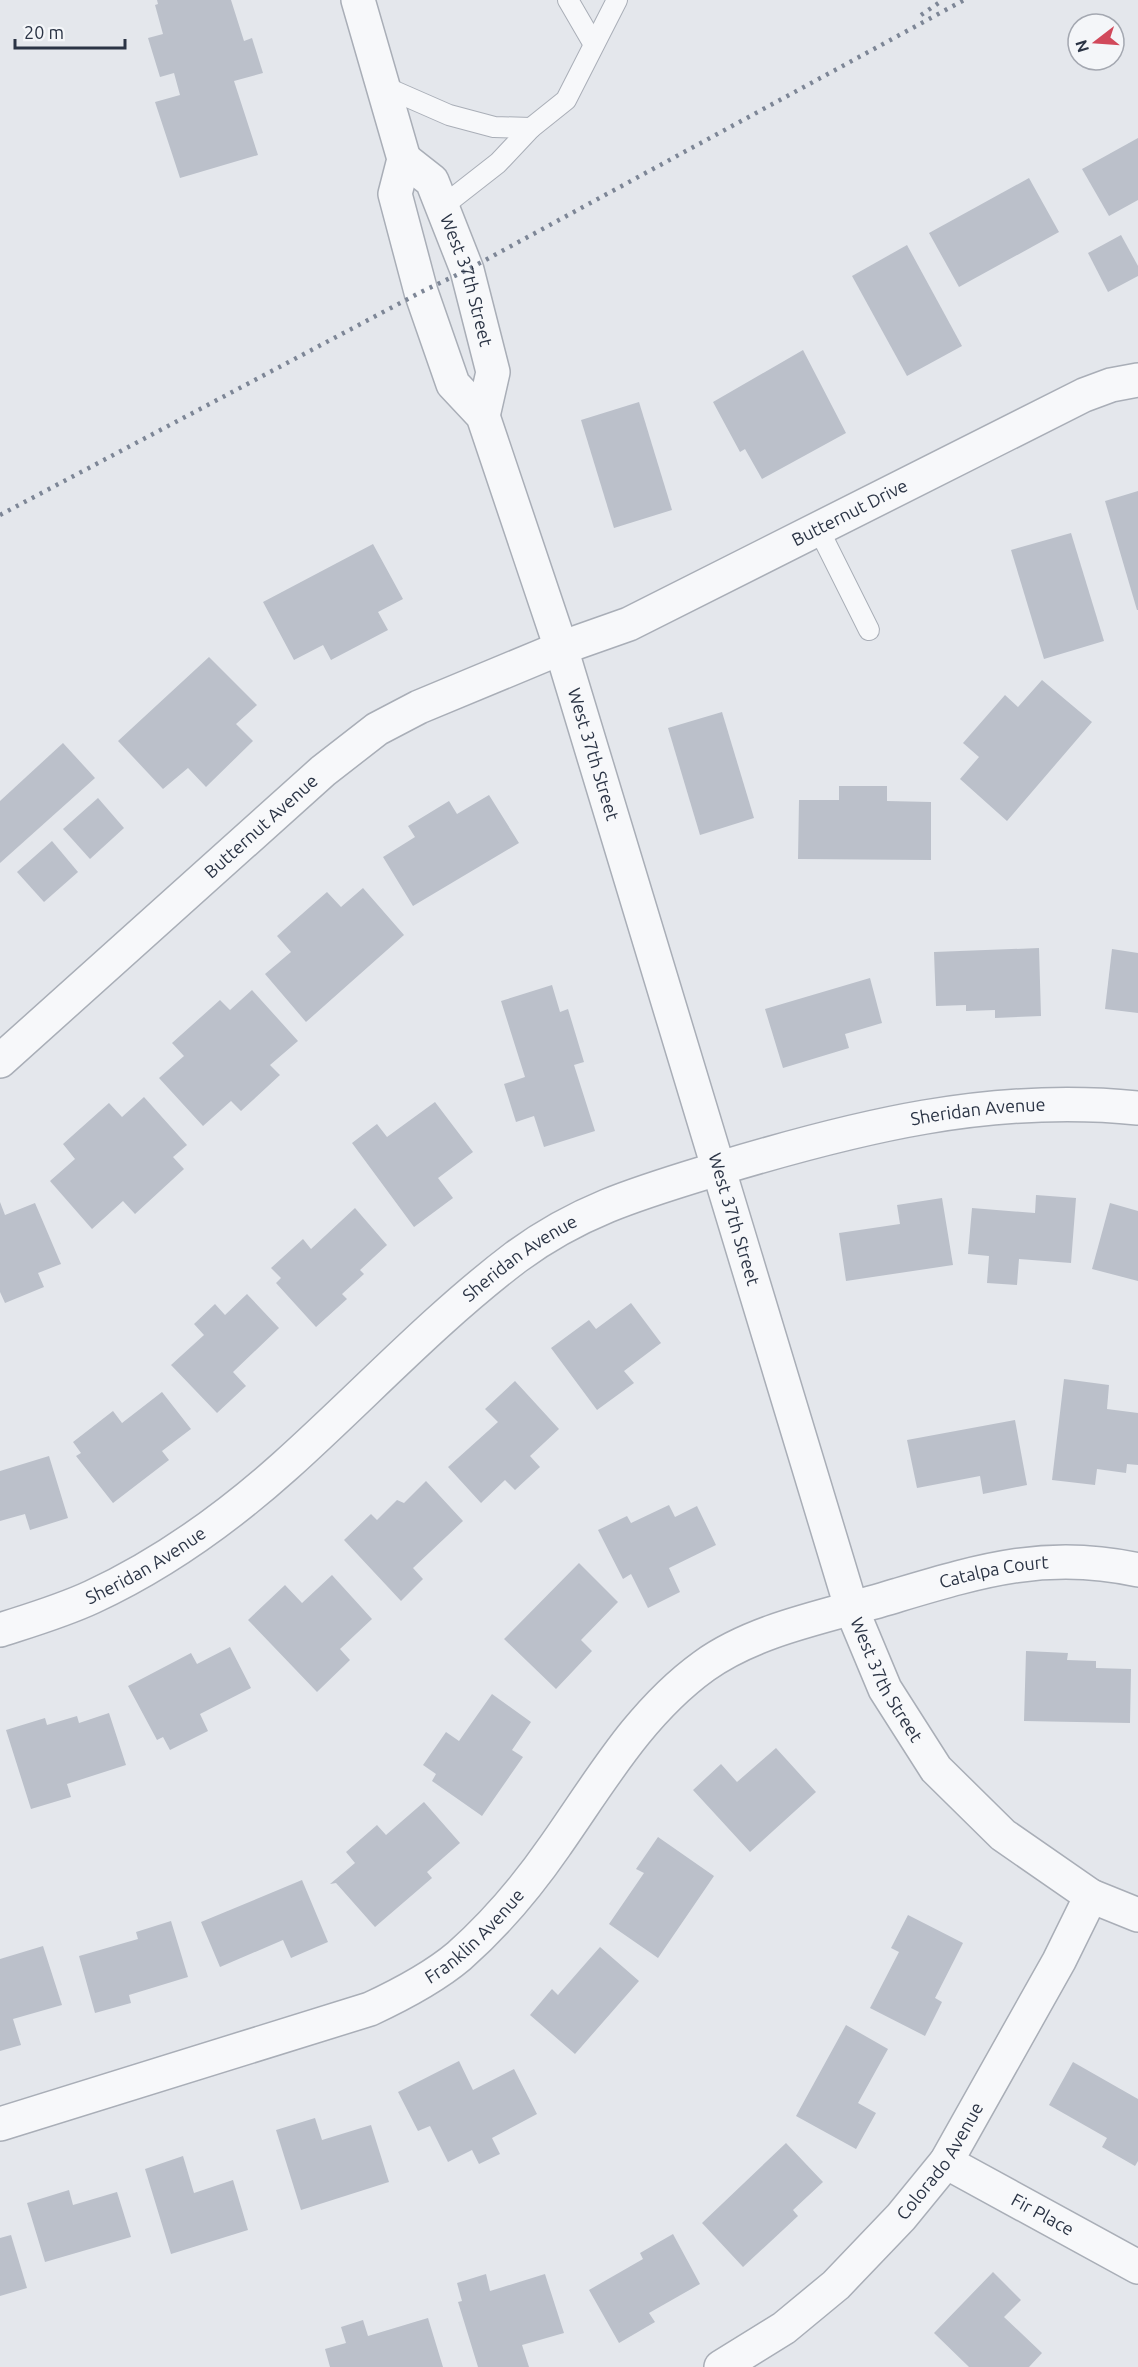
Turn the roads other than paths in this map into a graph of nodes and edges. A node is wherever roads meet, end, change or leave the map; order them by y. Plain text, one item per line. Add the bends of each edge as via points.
1 (358, 0) edge
2 (568, 0) edge
3 (617, 0) edge
4 (593, 43) junction
5 (385, 87) junction
6 (531, 128) junction
7 (404, 159) junction
8 (443, 206) junction
9 (1138, 380) edge
10 (483, 416) junction
11 (819, 530) junction
12 (869, 630) dead end
13 (561, 648) junction
14 (0, 1061) edge
15 (1138, 1108) edge
16 (719, 1169) junction
17 (1138, 1570) edge
18 (852, 1610) junction
19 (0, 1630) edge
20 (1091, 1896) junction
21 (1138, 1915) edge
22 (0, 2124) edge
23 (946, 2162) junction
24 (1138, 2267) edge
25 (721, 2367) edge

1 - 5 street, West 37th Street
2 - 4 lane
3 - 4 lane
4 - 6 lane via 566,100
5 - 6 lane via 449,115 494,127
5 - 7 street, West 37th Street
6 - 8 lane via 498,163
7 - 8 street, West 37th Street via 432,181
7 - 10 street, West 37th Street via 395,194 421,292 453,384
8 - 10 street, West 37th Street via 467,270 493,372
9 - 11 street, Butternut Drive via 1084,394
10 - 13 street, West 37th Street
11 - 12 lane
11 - 13 street, Butternut Drive via 629,624
13 - 14 street, Butternut Avenue via 419,706 377,729 323,771
13 - 16 street, West 37th Street
15 - 16 street, Sheridan Avenue via 1035,1105 934,1113 789,1146
16 - 18 street, West 37th Street
16 - 19 street, Sheridan Avenue via 634,1194 574,1219 517,1256 451,1310 282,1468 192,1539 92,1597
17 - 18 street, Catalpa Court via 1089,1562 1035,1562 984,1570
18 - 20 street, West 37th Street via 885,1689 936,1769 1003,1835
18 - 22 street, Franklin Avenue via 749,1639 705,1665 666,1697 629,1738 553,1849 504,1910 458,1957 402,1994 370,2009
20 - 21 street, West 37th Street
20 - 23 street, Colorado Avenue via 1059,1961
23 - 24 street, Fir Place
23 - 25 street, Colorado Avenue via 902,2217 836,2285 784,2328

